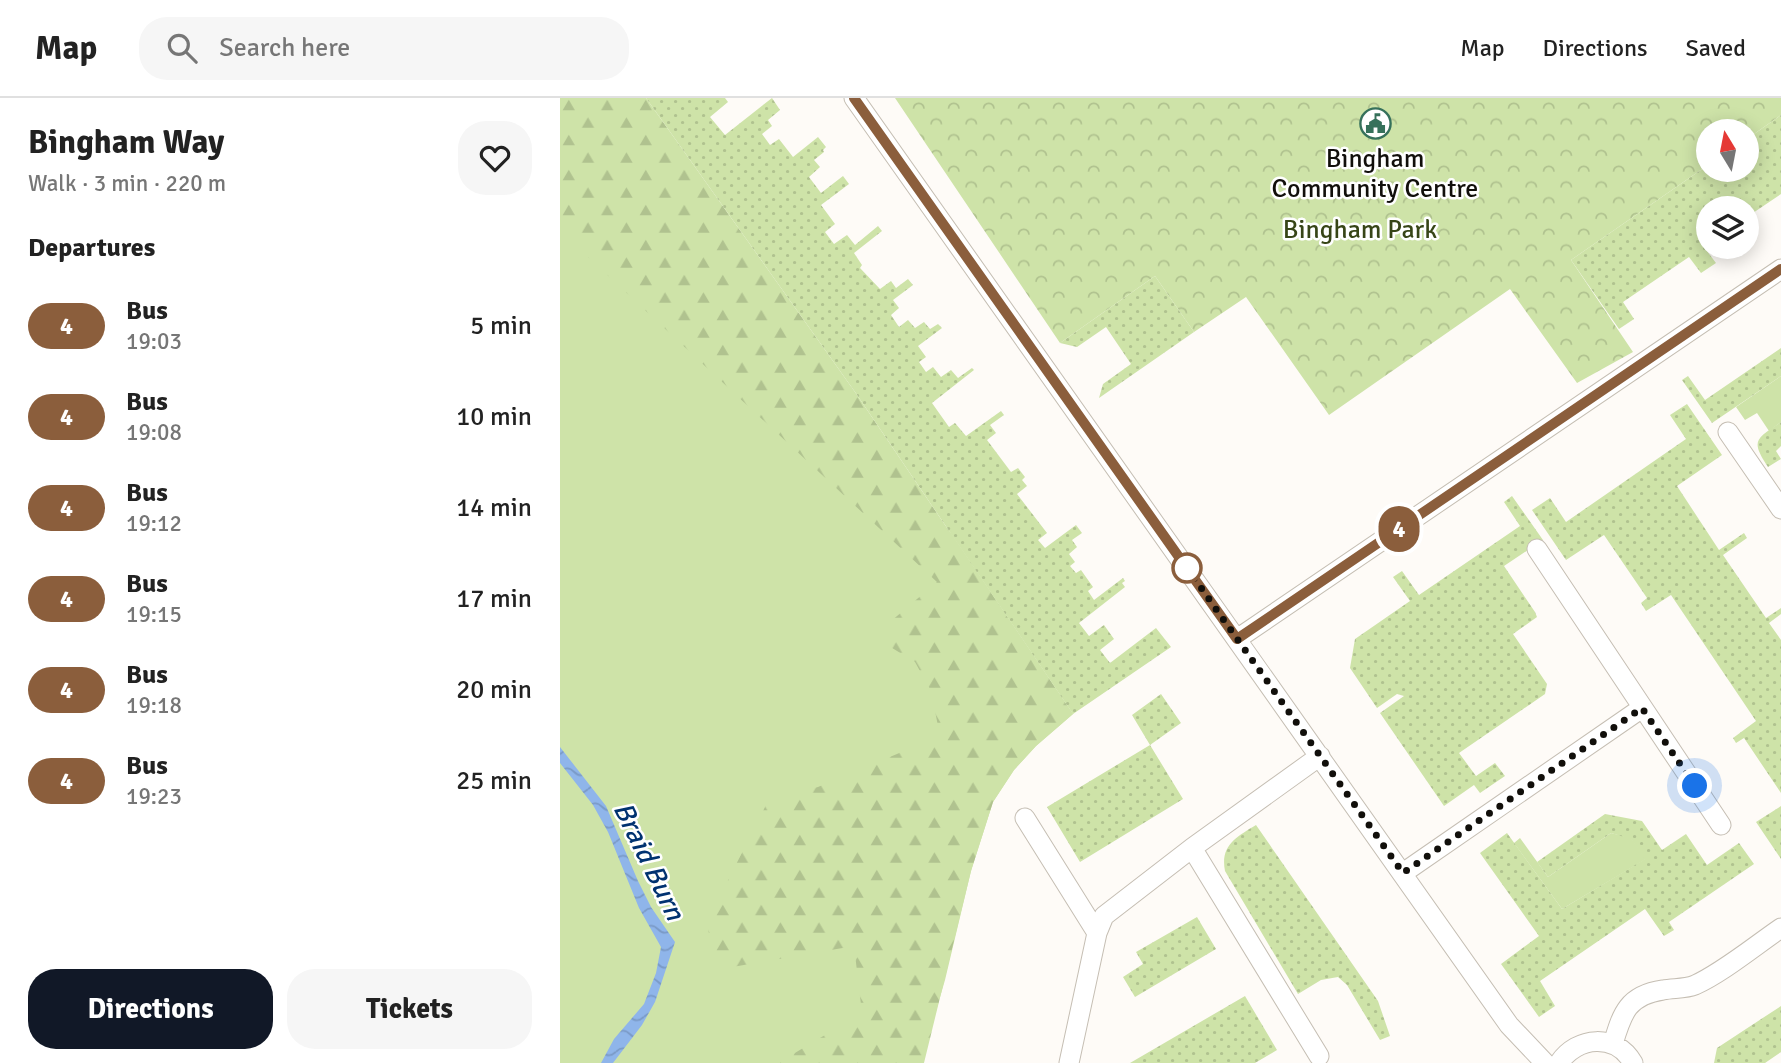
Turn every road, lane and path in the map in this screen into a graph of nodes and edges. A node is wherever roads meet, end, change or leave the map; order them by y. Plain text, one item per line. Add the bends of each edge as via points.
1 (854, 98) edge
2 (1781, 269) edge
3 (1728, 432) dead end
4 (1781, 509) edge
5 (1537, 549) dead end
6 (1237, 639) junction
7 (1642, 708) junction
8 (1320, 756) junction
9 (1025, 818) dead end
10 (1721, 825) dead end
11 (1192, 848) junction
12 (1403, 873) junction
13 (1781, 928) edge
14 (1097, 933) junction
15 (1613, 1044) junction
16 (1319, 1056) dead end
17 (1069, 1063) edge
18 (1545, 1063) edge
19 (1559, 1063) edge
20 (1633, 1063) edge

1 - 6 street
2 - 6 street
3 - 4 street
5 - 7 street
6 - 8 street
7 - 10 street
7 - 12 street
8 - 11 street
8 - 12 street
9 - 14 street
11 - 14 street via 1114,907
11 - 16 street
12 - 18 street via 1509,1025
13 - 15 street via 1696,984 1646,993 1635,1000 1622,1016
14 - 17 street
15 - 19 street via 1589,1041 1577,1045
15 - 20 street

